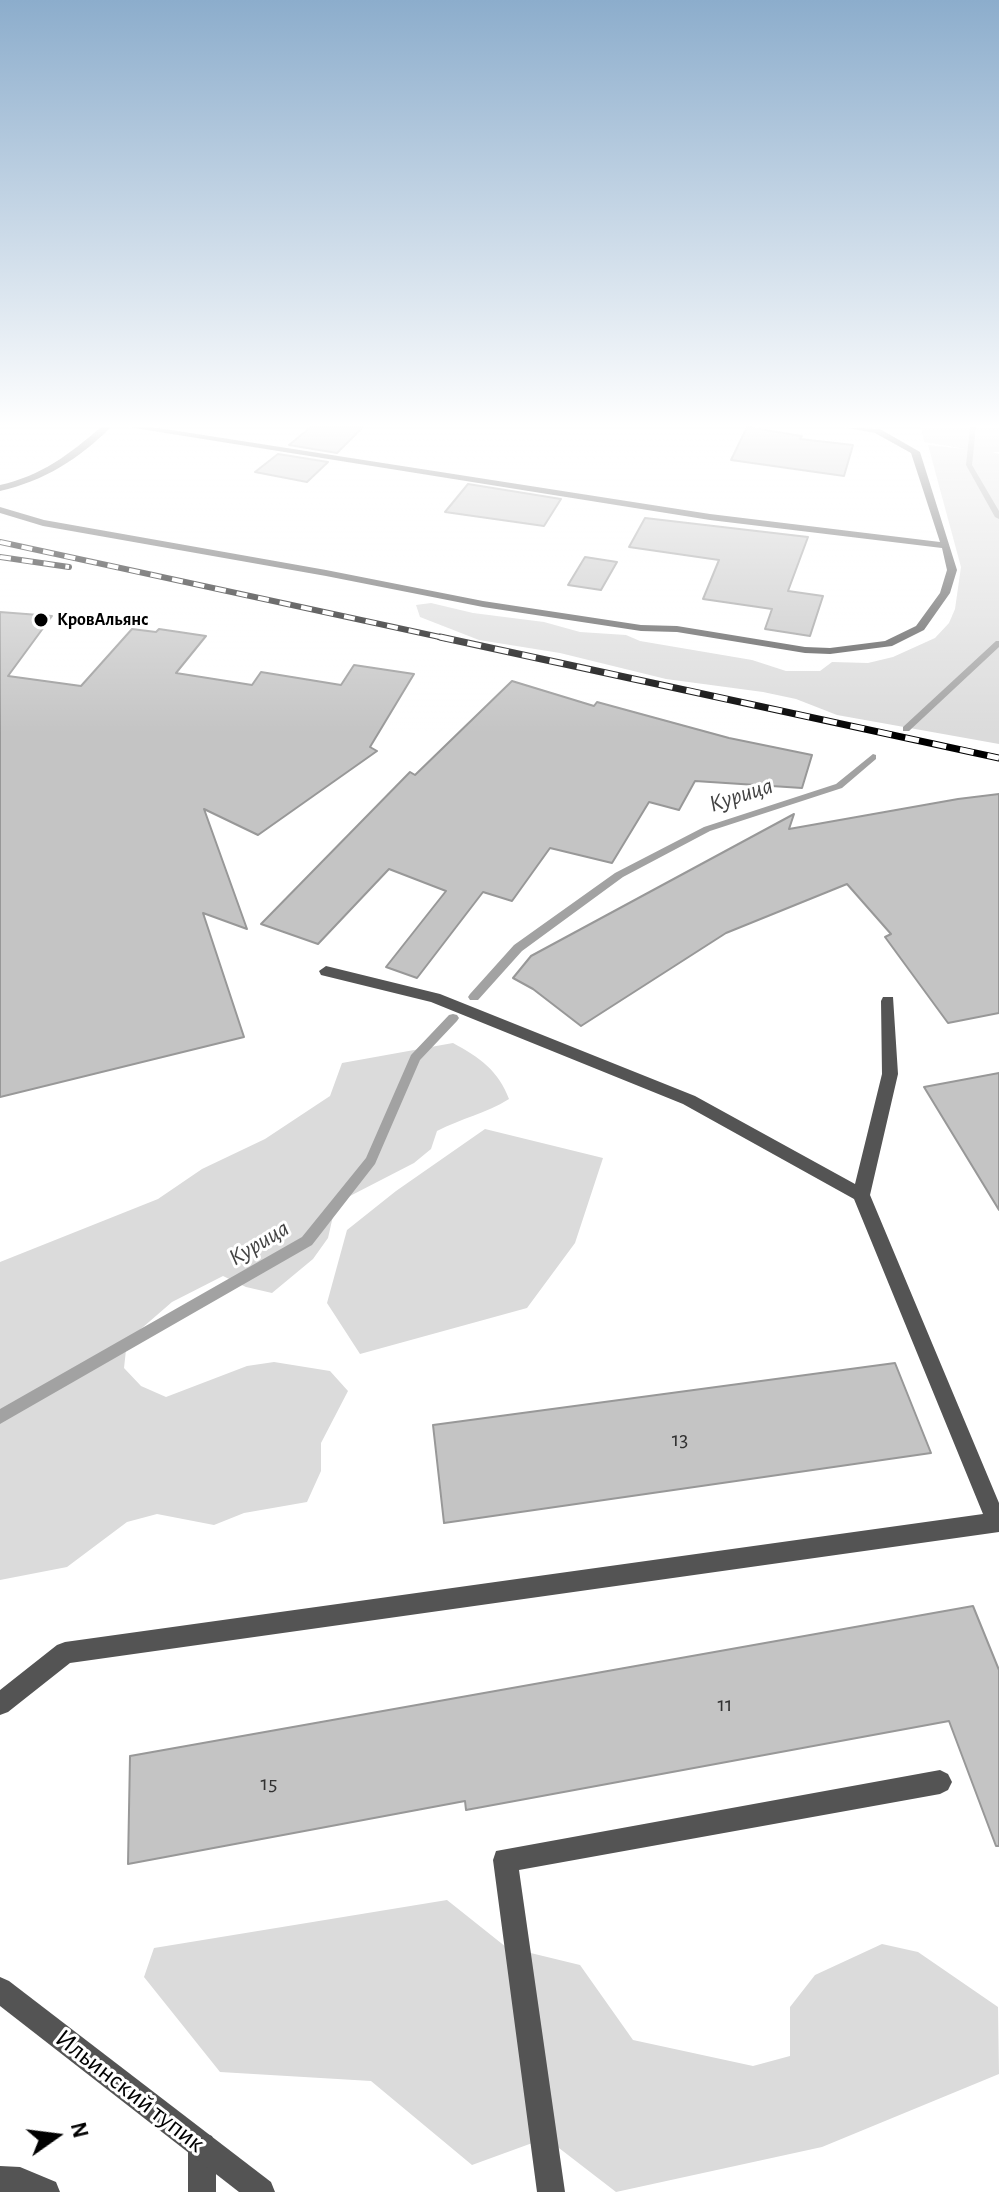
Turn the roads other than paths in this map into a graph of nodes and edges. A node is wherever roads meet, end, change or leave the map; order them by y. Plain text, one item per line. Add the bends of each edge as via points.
1 (79, 529) edge
2 (811, 529) edge
3 (940, 529) edge
4 (946, 546) junction
5 (326, 971) dead end
6 (888, 1001) dead end
7 (861, 1195) junction
8 (998, 1523) edge
9 (0, 1704) edge
10 (940, 1782) dead end
11 (0, 1990) edge
12 (202, 2146) junction
13 (0, 2180) edge
14 (46, 2192) edge
15 (202, 2192) edge
16 (261, 2192) edge
17 (551, 2192) edge

1 - 4 street via 483,604 805,650 874,648 912,635 945,593 952,570
2 - 4 street
3 - 4 street
5 - 7 street via 435,998 689,1100
6 - 7 street via 890,1074
7 - 8 street
8 - 9 street via 65,1653
10 - 17 street via 505,1860
11 - 12 street, Ильинский тупик
12 - 15 street
12 - 16 street, Ильинский тупик
13 - 14 street via 20,2181

